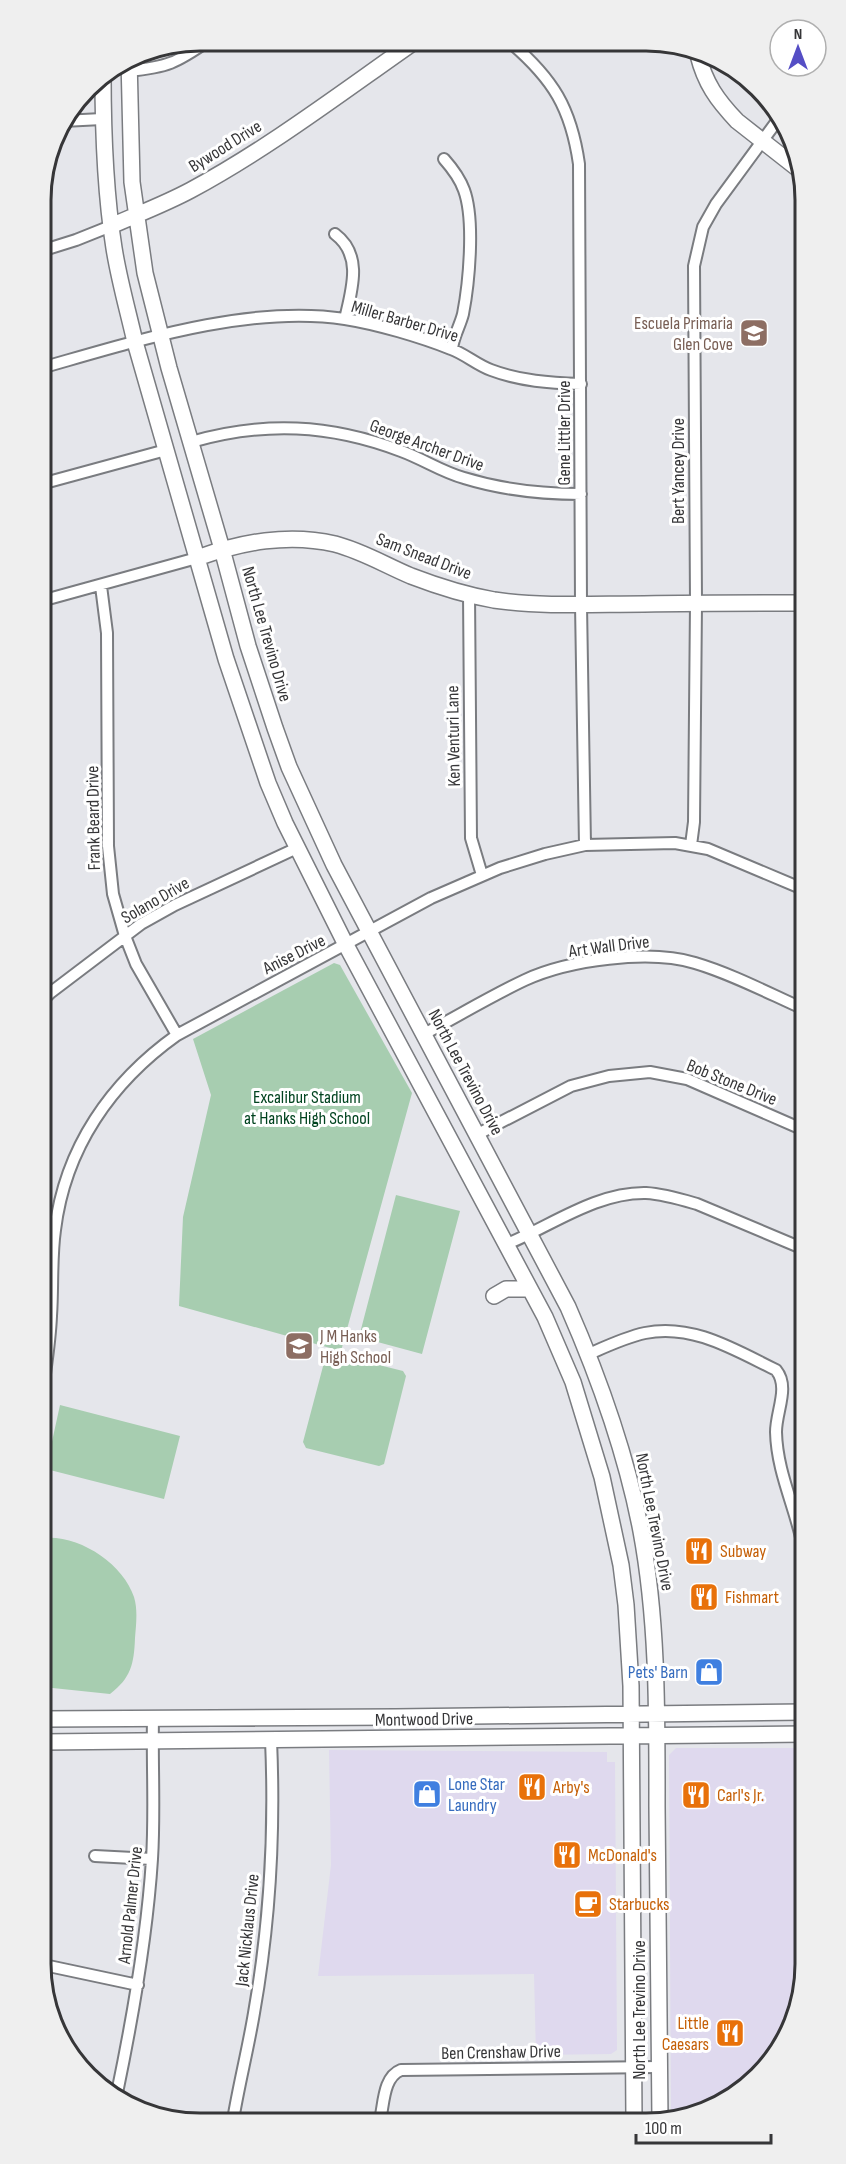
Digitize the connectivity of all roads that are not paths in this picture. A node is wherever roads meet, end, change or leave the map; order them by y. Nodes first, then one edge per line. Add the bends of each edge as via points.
1 (193, 51) edge
2 (401, 51) edge
3 (521, 51) edge
4 (700, 61) edge
5 (136, 66) edge
6 (129, 69) edge
7 (103, 87) edge
8 (102, 119) junction
9 (74, 120) edge
10 (775, 124) edge
11 (763, 141) junction
12 (444, 159) dead end
13 (790, 163) edge
14 (136, 215) junction
15 (111, 226) junction
16 (335, 234) dead end
17 (51, 247) edge
18 (345, 319) junction
19 (160, 334) junction
20 (135, 342) junction
21 (452, 349) junction
22 (51, 365) edge
23 (580, 384) junction
24 (191, 442) junction
25 (166, 450) junction
26 (51, 481) edge
27 (581, 494) junction
28 (222, 549) junction
29 (197, 558) junction
30 (101, 586) junction
31 (469, 594) junction
32 (51, 599) edge
33 (696, 603) junction
34 (795, 603) edge
35 (581, 604) junction
36 (285, 754) junction
37 (261, 765) junction
38 (691, 845) junction
39 (585, 846) junction
40 (297, 848) junction
41 (482, 875) junction
42 (795, 885) edge
43 (370, 933) junction
44 (125, 936) junction
45 (346, 945) junction
46 (51, 992) edge
47 (795, 1005) edge
48 (424, 1034) junction
49 (177, 1035) junction
50 (795, 1126) edge
51 (478, 1134) junction
52 (530, 1235) junction
53 (507, 1244) junction
54 (795, 1245) edge
55 (530, 1289) junction
56 (494, 1296) dead end
57 (51, 1317) edge
58 (589, 1354) junction
59 (615, 1427) junction
60 (591, 1437) junction
61 (795, 1517) edge
62 (795, 1712) edge
63 (632, 1713) junction
64 (656, 1713) junction
65 (396, 1717) junction
66 (153, 1718) junction
67 (51, 1719) edge
68 (795, 1734) edge
69 (631, 1736) junction
70 (656, 1736) junction
71 (396, 1739) junction
72 (152, 1740) junction
73 (271, 1740) junction
74 (51, 1742) edge
75 (95, 1856) dead end
76 (152, 1859) junction
77 (632, 1917) junction
78 (658, 1917) junction
79 (51, 1967) edge
80 (138, 1985) junction
81 (633, 2067) junction
82 (659, 2067) junction
83 (118, 2088) edge
84 (660, 2112) edge
85 (235, 2113) edge
86 (382, 2113) edge
87 (634, 2113) edge

1 - 5 street via 159,68
2 - 14 main road, Bywood Drive via 221,172
3 - 23 street, Gene Littler Drive via 557,92 577,147
4 - 11 main road via 712,91 737,121
6 - 14 main road, North Lee Trevino Drive via 130,153
7 - 8 main road, North Lee Trevino Drive
8 - 9 street
8 - 15 main road, North Lee Trevino Drive
10 - 11 street, Bert Yancey Drive
11 - 13 main road
11 - 33 street, Bert Yancey Drive via 703,227 694,266
12 - 21 street via 463,187 470,251 466,297
14 - 15 main road, Bywood Drive
14 - 19 main road, North Lee Trevino Drive
15 - 17 street, Bywood Drive
15 - 20 main road, North Lee Trevino Drive
16 - 18 street via 347,244 352,255
18 - 19 street, Miller Barber Drive via 247,319
18 - 21 street, Miller Barber Drive
19 - 20 street, Miller Barber Drive
19 - 24 main road, North Lee Trevino Drive
20 - 22 street, Miller Barber Drive
20 - 25 main road, North Lee Trevino Drive
21 - 23 street, Miller Barber Drive via 485,367 520,378
23 - 27 street, Gene Littler Drive
24 - 27 street, George Archer Drive via 258,429 315,429 385,444 461,478 528,492
24 - 28 main road, North Lee Trevino Drive
25 - 26 street
25 - 29 main road, North Lee Trevino Drive
27 - 35 street, Gene Littler Drive
28 - 29 main road, Sam Snead Drive
28 - 31 main road, Sam Snead Drive via 270,539 312,540 337,545
28 - 36 main road, North Lee Trevino Drive via 248,646
29 - 30 street, Sam Snead Drive
29 - 37 main road, North Lee Trevino Drive
30 - 32 street, Sam Snead Drive
30 - 44 street, Frank Beard Drive via 107,633 110,873
31 - 35 main road, Sam Snead Drive via 534,604
31 - 41 street, Ken Venturi Lane via 471,838
33 - 34 main road, Sam Snead Drive
33 - 35 main road, Sam Snead Drive
33 - 38 street, Bert Yancey Drive via 695,804
35 - 39 street, Gene Littler Drive
36 - 37 main road
36 - 43 main road, North Lee Trevino Drive via 318,834
37 - 40 main road, North Lee Trevino Drive
38 - 39 street, Anise Drive
38 - 42 street, Anise Drive
39 - 41 street, Anise Drive via 545,854
40 - 44 street, Solano Drive via 175,905
40 - 45 main road, North Lee Trevino Drive
41 - 43 street, Anise Drive via 431,898
43 - 45 street, Anise Drive
43 - 48 main road, North Lee Trevino Drive
44 - 46 street, Solano Drive
44 - 49 street, Frank Beard Drive via 136,964
45 - 49 street, Anise Drive
45 - 53 main road, North Lee Trevino Drive
47 - 48 street, Art Wall Drive via 694,963 655,956 628,957 586,962 527,979
48 - 51 main road, North Lee Trevino Drive
49 - 57 street, Anise Drive via 137,1068 106,1102 71,1164 55,1231
50 - 51 street, Bob Stone Drive via 687,1079 650,1072 609,1076 571,1086
51 - 52 main road, North Lee Trevino Drive
52 - 53 street
52 - 54 street via 591,1204 646,1193 697,1204
52 - 58 main road, North Lee Trevino Drive
53 - 55 main road, North Lee Trevino Drive
55 - 56 main road via 506,1289
55 - 60 main road, North Lee Trevino Drive via 559,1348
58 - 59 main road, North Lee Trevino Drive
58 - 61 street via 645,1333 671,1331 712,1339 776,1370 783,1387 777,1445
59 - 60 main road
59 - 64 main road, North Lee Trevino Drive via 632,1487 647,1572 654,1630
60 - 63 main road, North Lee Trevino Drive via 621,1565
62 - 64 main road, Montwood Drive
63 - 64 main road, Montwood Drive
63 - 65 main road, Montwood Drive
63 - 69 main road, North Lee Trevino Drive
64 - 70 main road, North Lee Trevino Drive
65 - 66 main road, Montwood Drive
65 - 71 main road
66 - 67 main road, Montwood Drive
66 - 72 street, Arnold Palmer Drive
68 - 70 main road, Montwood Drive
69 - 70 main road, Montwood Drive
69 - 71 main road, Montwood Drive
69 - 77 main road, North Lee Trevino Drive
70 - 78 main road, North Lee Trevino Drive
71 - 73 main road, Montwood Drive
72 - 73 main road, Montwood Drive
72 - 74 main road, Montwood Drive
72 - 76 street, Arnold Palmer Drive
73 - 85 street, Jack Nicklaus Drive via 273,1817 264,1942
75 - 76 street
76 - 80 street, Arnold Palmer Drive
77 - 78 main road
77 - 81 main road, North Lee Trevino Drive
78 - 82 main road, North Lee Trevino Drive
79 - 80 street
80 - 83 street, Arnold Palmer Drive
81 - 82 street, Ben Crenshaw Drive
81 - 86 street, Ben Crenshaw Drive via 401,2070 389,2080
81 - 87 main road, North Lee Trevino Drive
82 - 84 main road, North Lee Trevino Drive

